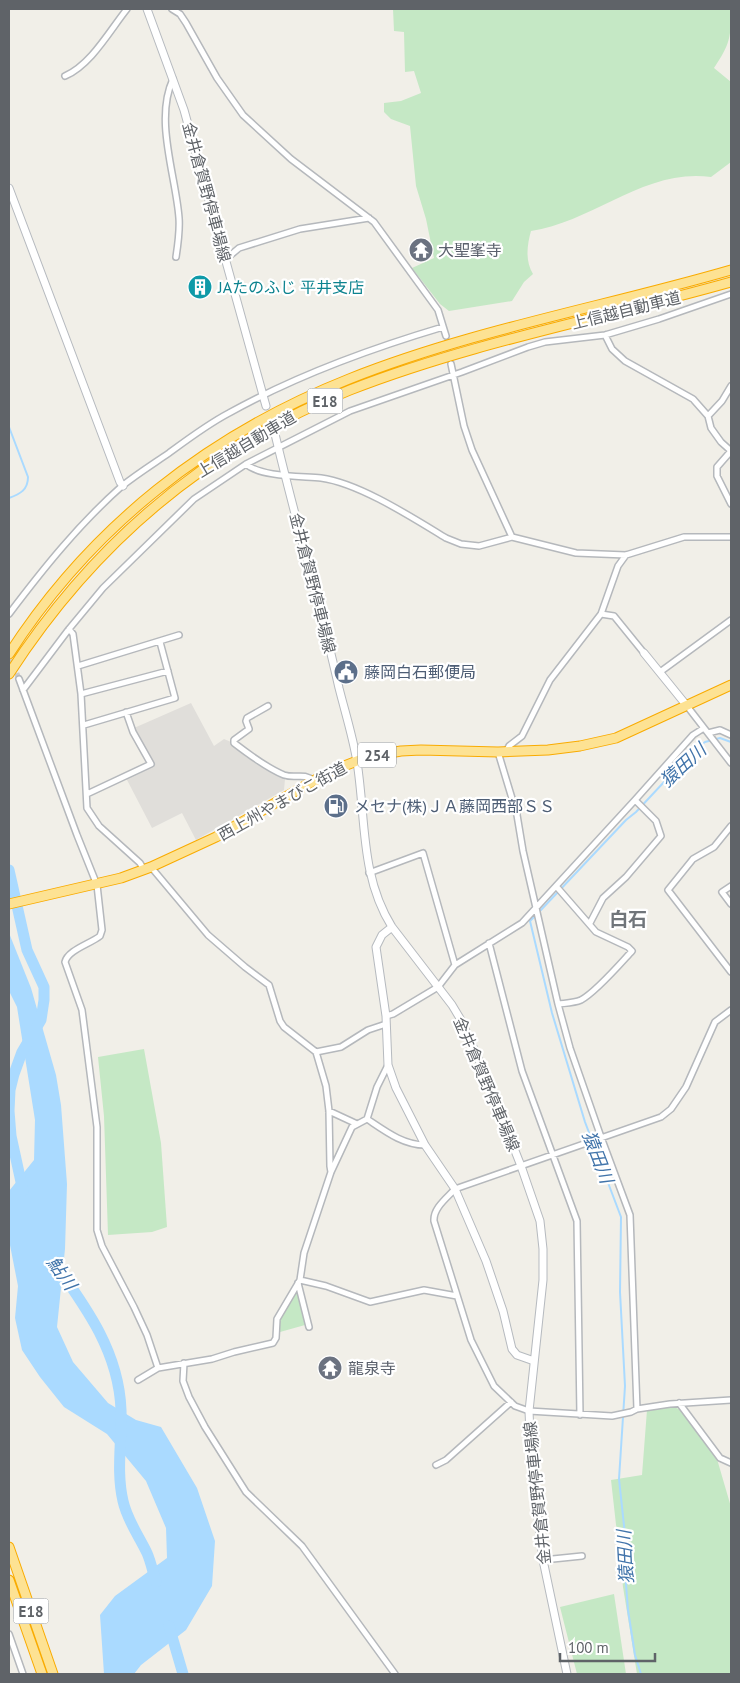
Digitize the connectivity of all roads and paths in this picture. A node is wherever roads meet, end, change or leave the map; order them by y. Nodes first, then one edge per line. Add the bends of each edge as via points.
1 (127, 9) edge
2 (147, 9) edge
3 (172, 9) edge
4 (179, 11) edge
5 (65, 76) dead end
6 (174, 78) junction
7 (9, 188) edge
8 (369, 218) junction
9 (176, 257) dead end
10 (226, 259) junction
11 (731, 270) edge
12 (731, 282) edge
13 (731, 294) edge
14 (443, 327) junction
15 (605, 335) junction
16 (446, 336) tunnel mouth
17 (451, 364) tunnel mouth
18 (454, 375) junction
19 (731, 386) edge
20 (263, 396) junction
21 (266, 406) dead end
22 (708, 416) junction
23 (275, 434) dead end
24 (278, 447) junction
25 (731, 451) edge
26 (246, 464) junction
27 (285, 474) junction
28 (123, 486) junction
29 (731, 504) edge
30 (731, 537) edge
31 (512, 538) junction
32 (626, 554) junction
33 (9, 614) edge
34 (601, 614) junction
35 (731, 620) edge
36 (69, 629) junction
37 (179, 636) dead end
38 (160, 642) junction
39 (644, 653) joint
40 (9, 654) edge
41 (78, 666) junction
42 (168, 670) junction
43 (660, 672) junction
44 (9, 674) edge
45 (19, 679) tunnel mouth
46 (731, 685) edge
47 (23, 690) junction
48 (81, 694) junction
49 (268, 706) dead end
50 (687, 706) junction
51 (126, 712) junction
52 (84, 725) junction
53 (706, 731) junction
54 (731, 735) edge
55 (502, 752) junction
56 (357, 761) junction
57 (731, 763) edge
58 (314, 781) junction
59 (87, 794) junction
60 (636, 801) junction
61 (731, 826) edge
62 (148, 868) junction
63 (369, 873) junction
64 (97, 885) junction
65 (731, 886) edge
66 (557, 887) junction
67 (9, 904) edge
68 (731, 904) edge
69 (537, 908) junction
70 (590, 924) junction
71 (392, 927) junction
72 (489, 943) junction
73 (456, 965) junction
74 (731, 972) edge
75 (438, 987) junction
76 (558, 1004) junction
77 (731, 1010) edge
78 (386, 1020) junction
79 (316, 1052) junction
80 (388, 1066) junction
81 (329, 1111) junction
82 (367, 1119) junction
83 (357, 1124) junction
84 (600, 1137) junction
85 (426, 1146) junction
86 (552, 1154) junction
87 (521, 1166) junction
88 (331, 1172) junction
89 (455, 1189) junction
90 (299, 1281) junction
91 (457, 1296) junction
92 (309, 1327) dead end
93 (534, 1362) junction
94 (184, 1363) junction
95 (158, 1368) junction
96 (138, 1380) dead end
97 (731, 1400) edge
98 (511, 1402) junction
99 (679, 1403) junction
100 (637, 1409) junction
101 (529, 1411) junction
102 (580, 1415) junction
103 (731, 1463) edge
104 (436, 1465) dead end
105 (9, 1547) edge
106 (582, 1556) dead end
107 (542, 1560) junction
108 (9, 1580) edge
109 (9, 1634) edge
110 (23, 1674) edge
111 (42, 1674) edge
112 (53, 1674) edge
113 (395, 1674) edge
114 (567, 1674) edge

1 - 5 street via 102,44 76,71
2 - 6 main road, 金井倉賀野停車場線
3 - 4 street
4 - 8 street via 217,78 243,115 291,159
6 - 9 street via 166,100 166,134 179,216
6 - 10 main road, 金井倉賀野停車場線
7 - 28 main road via 95,420
8 - 10 street via 300,229 239,248
8 - 14 street via 438,310
10 - 20 main road, 金井倉賀野停車場線
11 - 40 highway, 上信越自動車道 / E18 via 414,356 332,386 258,421 182,469 114,527 53,594
12 - 44 highway, 上信越自動車道 / E18 via 418,366 342,394 263,431 187,480 100,556 42,625
13 - 15 street
14 - 16 street
14 - 20 street via 352,356
15 - 18 street via 538,344
15 - 22 street via 617,356 693,399
17 - 18 street
18 - 24 street via 350,411
18 - 31 street via 472,450
19 - 22 street
20 - 21 main road, 金井倉賀野停車場線
20 - 28 street via 200,431
22 - 25 street via 710,428
23 - 24 main road, 金井倉賀野停車場線
24 - 26 street
24 - 27 main road, 金井倉賀野停車場線
25 - 29 street via 717,468 717,476
26 - 27 street via 258,471
26 - 36 street via 208,488 178,513 103,588
27 - 31 street via 324,479 359,490 461,544 479,546
27 - 56 main road, 金井倉賀野停車場線
28 - 33 street via 68,541
30 - 32 street via 684,537
31 - 32 street via 576,553
32 - 34 street via 618,566
34 - 39 street via 614,616
34 - 55 street via 550,680 522,736
35 - 43 street
36 - 41 street via 73,634
36 - 47 street
37 - 38 street
38 - 41 street
38 - 42 street
39 - 43 main road
41 - 48 street
42 - 48 street
42 - 51 street via 175,698
43 - 50 main road
45 - 47 street
46 - 50 highway, 西上州やまびこ街道 / 254
47 - 64 street
48 - 52 street
49 - 58 street via 247,718 249,729 234,743 284,775 304,775
50 - 53 street
50 - 55 highway, 西上州やまびこ街道 / 254 via 616,738 548,750
51 - 52 street
51 - 59 street via 151,764
52 - 59 street
53 - 54 street via 720,730
53 - 57 street
53 - 60 street via 693,735
55 - 56 highway, 西上州やまびこ街道 / 254 via 401,751
55 - 69 street
56 - 58 highway, 西上州やまびこ街道 / 254
56 - 63 main road, 金井倉賀野停車場線
58 - 62 highway, 西上州やまびこ街道 / 254 via 216,837
59 - 62 street via 87,808 99,826
60 - 66 street
60 - 70 street via 656,821 661,836 603,898
61 - 74 street via 714,848 693,859 668,890
62 - 64 highway, 西上州やまびこ街道 / 254
62 - 79 street via 208,935 269,985 284,1027
63 - 71 main road, 金井倉賀野停車場線
63 - 73 street via 423,853
64 - 67 highway, 西上州やまびこ街道 / 254
64 - 95 street via 100,936 72,953 65,962 82,1010 98,1127 98,1230 102,1246 147,1335
65 - 68 street via 722,892
66 - 69 street
66 - 70 street
69 - 72 street via 522,923
69 - 76 street
70 - 76 street via 596,932 632,950 582,999
71 - 75 main road, 金井倉賀野停車場線
71 - 78 main road via 382,935 376,947
72 - 73 street
72 - 86 street via 522,1071
73 - 75 street
75 - 78 street
75 - 87 main road, 金井倉賀野停車場線 via 462,1020
76 - 84 street
77 - 84 street via 715,1022 686,1087 671,1109 661,1117
78 - 79 street via 341,1047
78 - 80 main road
79 - 81 street
80 - 82 street
80 - 85 main road
81 - 83 street
81 - 88 street
82 - 83 street
82 - 85 street via 402,1141
83 - 88 street via 352,1127
84 - 86 street
84 - 100 street via 630,1215
85 - 89 main road
86 - 87 street
86 - 102 street via 577,1221
87 - 89 street
87 - 93 main road, 金井倉賀野停車場線 via 540,1221 543,1249
88 - 90 street via 304,1253
89 - 91 street via 434,1215
89 - 93 main road via 486,1261 512,1349 516,1355
90 - 91 street via 326,1286 370,1302 424,1290
90 - 92 street
90 - 94 street via 277,1319 273,1343 212,1360
91 - 98 street via 471,1340 488,1375 494,1386
93 - 101 main road, 金井倉賀野停車場線
94 - 95 street
94 - 113 street via 188,1397 246,1492 302,1546
95 - 96 street
97 - 99 street
98 - 101 street
98 - 104 street via 446,1460
99 - 100 street
99 - 103 street via 720,1458
100 - 102 street via 612,1416
101 - 102 street
101 - 107 main road, 金井倉賀野停車場線
105 - 112 highway, E18
106 - 107 street
107 - 114 main road, 金井倉賀野停車場線
108 - 111 highway, E18
109 - 110 street

